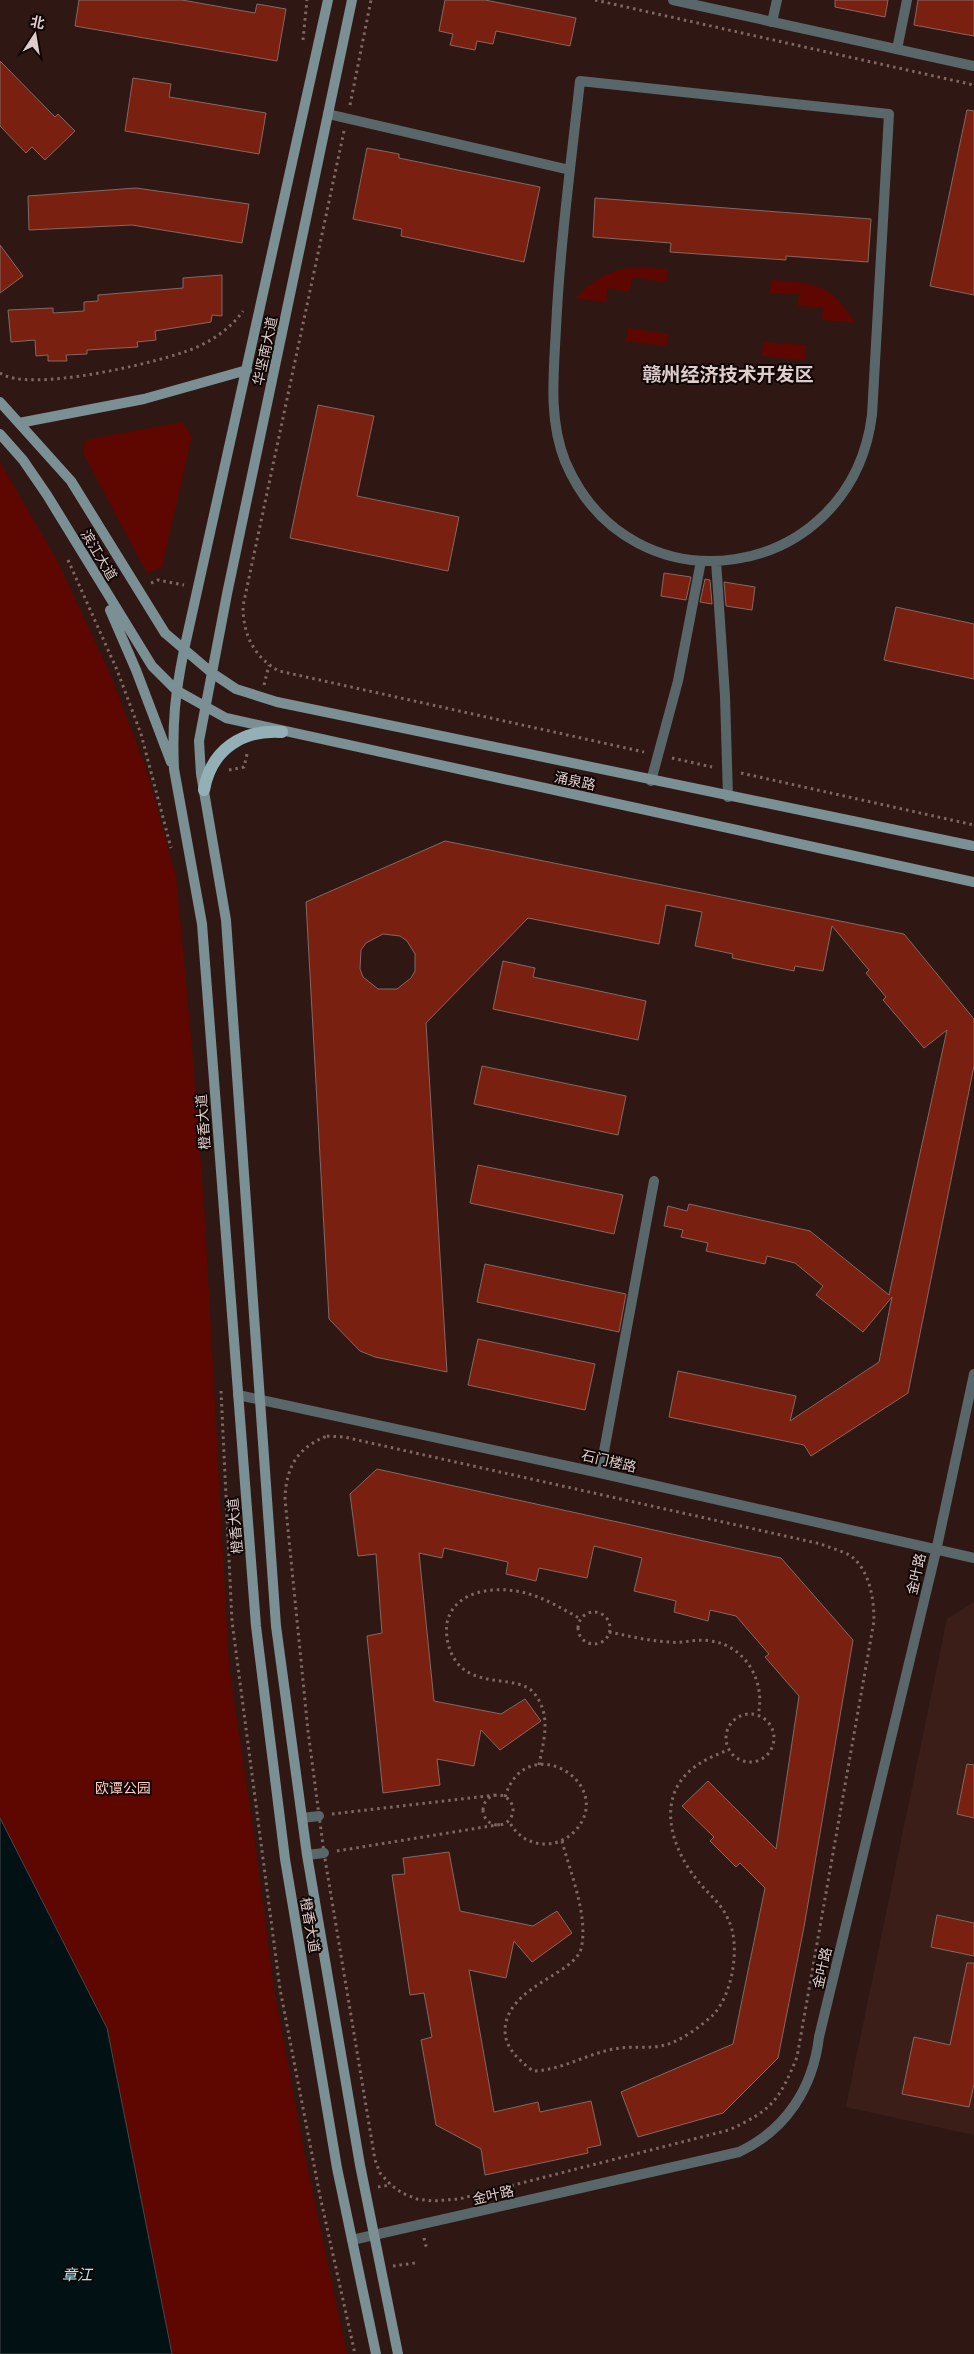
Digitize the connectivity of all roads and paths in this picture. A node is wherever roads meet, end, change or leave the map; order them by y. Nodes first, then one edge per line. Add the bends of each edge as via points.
1 (307, 0) edge
2 (328, 0) edge
3 (352, 0) edge
4 (371, 0) edge
5 (595, 0) edge
6 (673, 0) edge
7 (778, 0) edge
8 (907, 0) edge
9 (772, 22) junction
10 (303, 41) dead end
11 (896, 49) junction
12 (974, 66) edge
13 (974, 85) edge
14 (328, 114) junction
15 (347, 118) junction
16 (570, 170) junction
17 (244, 310) dead end
18 (247, 370) junction
19 (0, 373) edge
20 (0, 402) edge
21 (20, 423) junction
22 (0, 434) edge
23 (67, 559) dead end
24 (701, 561) junction
25 (716, 561) junction
26 (87, 562) junction
27 (184, 650) junction
28 (212, 673) junction
29 (176, 690) junction
30 (204, 706) junction
31 (282, 732) junction
32 (658, 755) junction
33 (174, 769) junction
34 (727, 770) junction
35 (651, 781) junction
36 (204, 790) junction
37 (728, 796) junction
38 (974, 826) edge
39 (974, 846) edge
40 (174, 857) dead end
41 (974, 882) edge
42 (654, 1181) dead end
43 (974, 1374) edge
44 (221, 1383) dead end
45 (238, 1395) junction
46 (260, 1399) junction
47 (600, 1473) junction
48 (936, 1551) junction
49 (974, 1558) edge
50 (581, 1619) junction
51 (609, 1632) junction
52 (758, 1715) junction
53 (728, 1750) junction
54 (539, 1764) junction
55 (496, 1795) junction
56 (505, 1797) junction
57 (319, 1816) junction
58 (302, 1818) junction
59 (508, 1821) junction
60 (503, 1824) junction
61 (562, 1841) junction
62 (324, 1853) junction
63 (306, 1855) junction
64 (374, 2236) junction
65 (352, 2240) junction
66 (355, 2354) edge
67 (376, 2354) edge
68 (398, 2354) edge

1 - 10 path
2 - 18 main road, 华坚南大道
3 - 14 main road, 华坚南大道
4 - 15 path
5 - 13 path
6 - 9 street
7 - 9 street
8 - 11 street
9 - 11 street
11 - 12 street
14 - 15 street
14 - 28 main road, 华坚南大道
15 - 16 street
15 - 32 path via 243,606 244,627 250,643 262,661 279,671
16 - 24 street via 559,273 552,392 557,431 565,459 595,508 624,534 661,552
16 - 25 street via 580,81 889,114 872,415 865,450 840,498 808,530 767,552
17 - 19 path via 208,340 185,352 138,365 32,381 15,380
18 - 21 main road via 144,399
18 - 27 main road, 华坚南大道
20 - 21 main road, 滨江大道
21 - 27 main road, 滨江大道 via 71,481 148,609 165,633
22 - 26 main road, 滨江大道 via 47,495
23 - 40 path via 117,670 141,734
24 - 25 street
24 - 32 street via 678,681
25 - 34 street
26 - 29 main road, 滨江大道 via 152,666
26 - 33 main road via 113,615
27 - 28 main road, 涌泉路
27 - 29 main road, 华坚南大道
28 - 30 main road, 华坚南大道
28 - 35 main road, 涌泉路 via 236,689 261,698
29 - 30 main road, 涌泉路
29 - 33 main road, 橙香大道
30 - 31 main road, 涌泉路 via 226,718
30 - 36 main road, 橙香大道 via 198,741
31 - 36 main road via 257,732 224,748 206,778
31 - 41 main road, 涌泉路
32 - 34 path
32 - 35 street
33 - 45 main road, 橙香大道 via 202,924
34 - 37 street
34 - 38 path
35 - 37 main road, 涌泉路
36 - 46 main road, 橙香大道 via 226,920
37 - 39 main road, 涌泉路
42 - 47 street
43 - 48 street, 金叶路
44 - 66 path via 232,1621 280,1989
45 - 46 street, 石门楼路
45 - 65 main road, 橙香大道 via 256,1626 285,1859
46 - 47 street, 石门楼路
46 - 58 main road, 橙香大道 via 276,1626
47 - 48 street, 石门楼路
48 - 49 street, 石门楼路
48 - 64 street, 金叶路 via 814,2068 792,2111 768,2135 739,2152
50 - 51 path via 592,1612 598,1613 608,1621
50 - 51 path via 578,1631 586,1642 599,1643
50 - 54 path via 529,1594 506,1590 477,1592 459,1601 449,1616 446,1633 451,1653 459,1666 474,1676 494,1682 522,1684 533,1692 546,1718
51 - 52 path via 672,1643 712,1641 727,1646 756,1673 761,1691
52 - 53 path via 742,1714 729,1724 726,1731
52 - 53 path via 773,1731 769,1753 752,1762 743,1761
53 - 61 path via 691,1770 678,1787 670,1814 671,1831 680,1852 697,1880 719,1903 729,1920 735,1941 728,1988 713,2014 692,2031 666,2045 619,2048 547,2071 533,2071 518,2060 507,2045 504,2030 508,2014 519,1999 568,1964 580,1950 582,1913
54 - 56 path via 514,1778
54 - 61 path via 552,1764 571,1773 583,1789 585,1810 582,1819 570,1836
55 - 56 path
55 - 57 path
55 - 60 path via 482,1808 488,1822
56 - 59 path via 513,1809
57 - 58 street
57 - 62 path
57 - 62 path via 285,1499 286,1480 297,1456 311,1442 327,1436 344,1437 821,1544 851,1556 869,1583 874,1621 797,2057 776,2100 758,2117 729,2130 459,2199 433,2201 402,2193 380,2173 375,2160
58 - 63 main road, 橙香大道
59 - 60 path
59 - 61 path via 529,1841 540,1844
60 - 62 path
62 - 63 street
63 - 64 main road, 橙香大道
64 - 65 street, 金叶路
64 - 68 main road, 橙香大道
65 - 67 main road, 橙香大道

